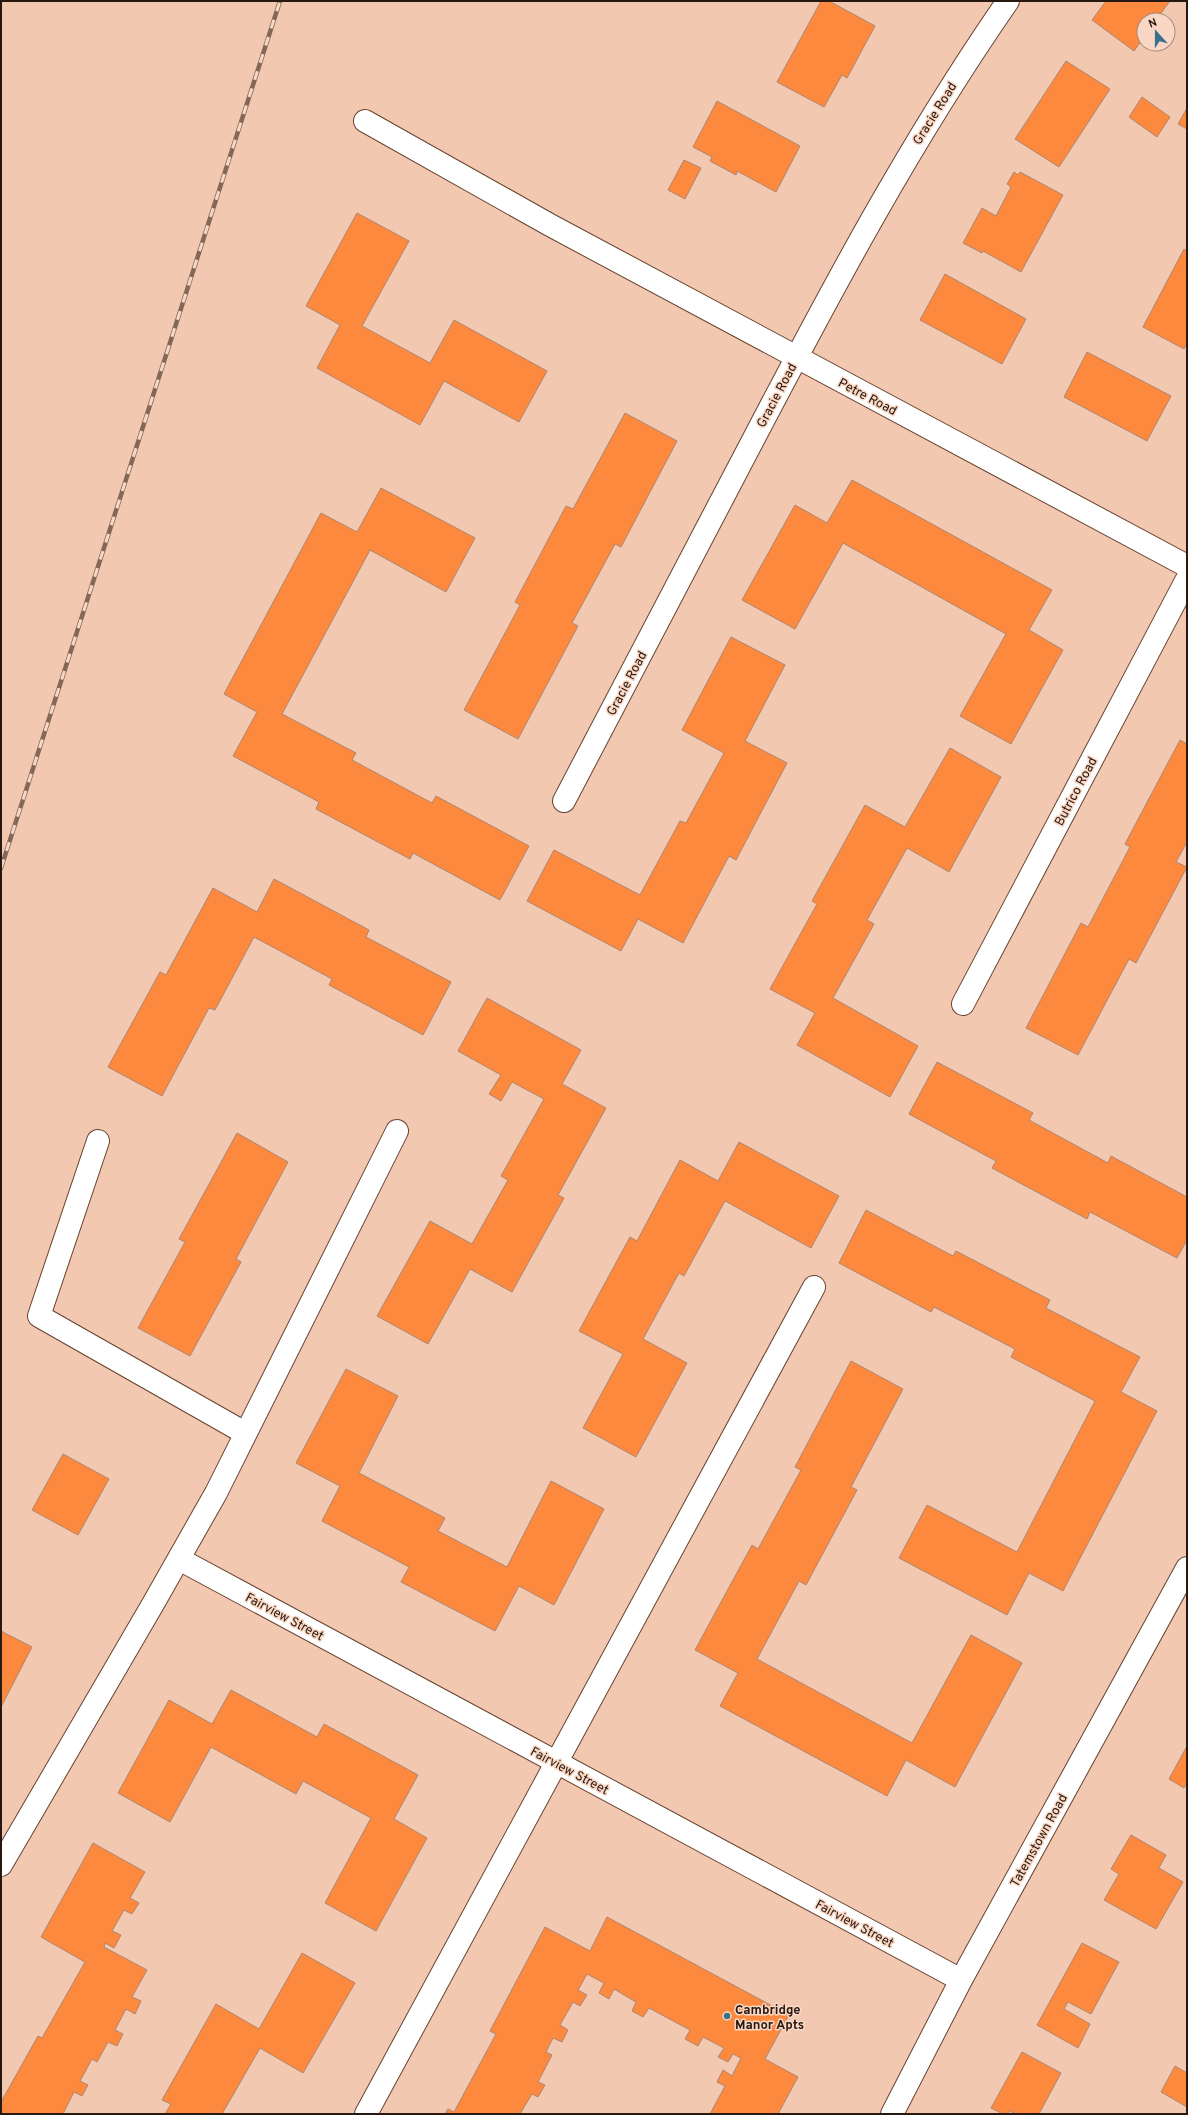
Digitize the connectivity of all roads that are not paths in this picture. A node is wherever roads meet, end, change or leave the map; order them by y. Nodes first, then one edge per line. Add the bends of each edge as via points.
1 (1008, 1) edge
2 (365, 121) dead end
3 (796, 358) junction
4 (1187, 566) edge
5 (1187, 578) edge
6 (564, 801) dead end
7 (963, 1004) dead end
8 (397, 1130) dead end
9 (98, 1141) dead end
10 (814, 1287) dead end
11 (245, 1433) junction
12 (179, 1559) junction
13 (1187, 1568) edge
14 (558, 1763) junction
15 (1, 1865) edge
16 (961, 1980) junction
17 (366, 2114) edge
18 (892, 2114) edge

1 - 3 street, Gracie Road via 918,138
2 - 3 street, Petre Road
3 - 4 street, Petre Road
3 - 6 street, Gracie Road
5 - 7 street, Butrico Road
8 - 11 street
9 - 11 street via 39,1316
10 - 14 street
11 - 12 street via 216,1493
12 - 14 street, Fairview Street
12 - 15 street
13 - 16 street, Tatemstown Road
14 - 16 street, Fairview Street
14 - 17 street
16 - 18 street, Tatemstown Road

